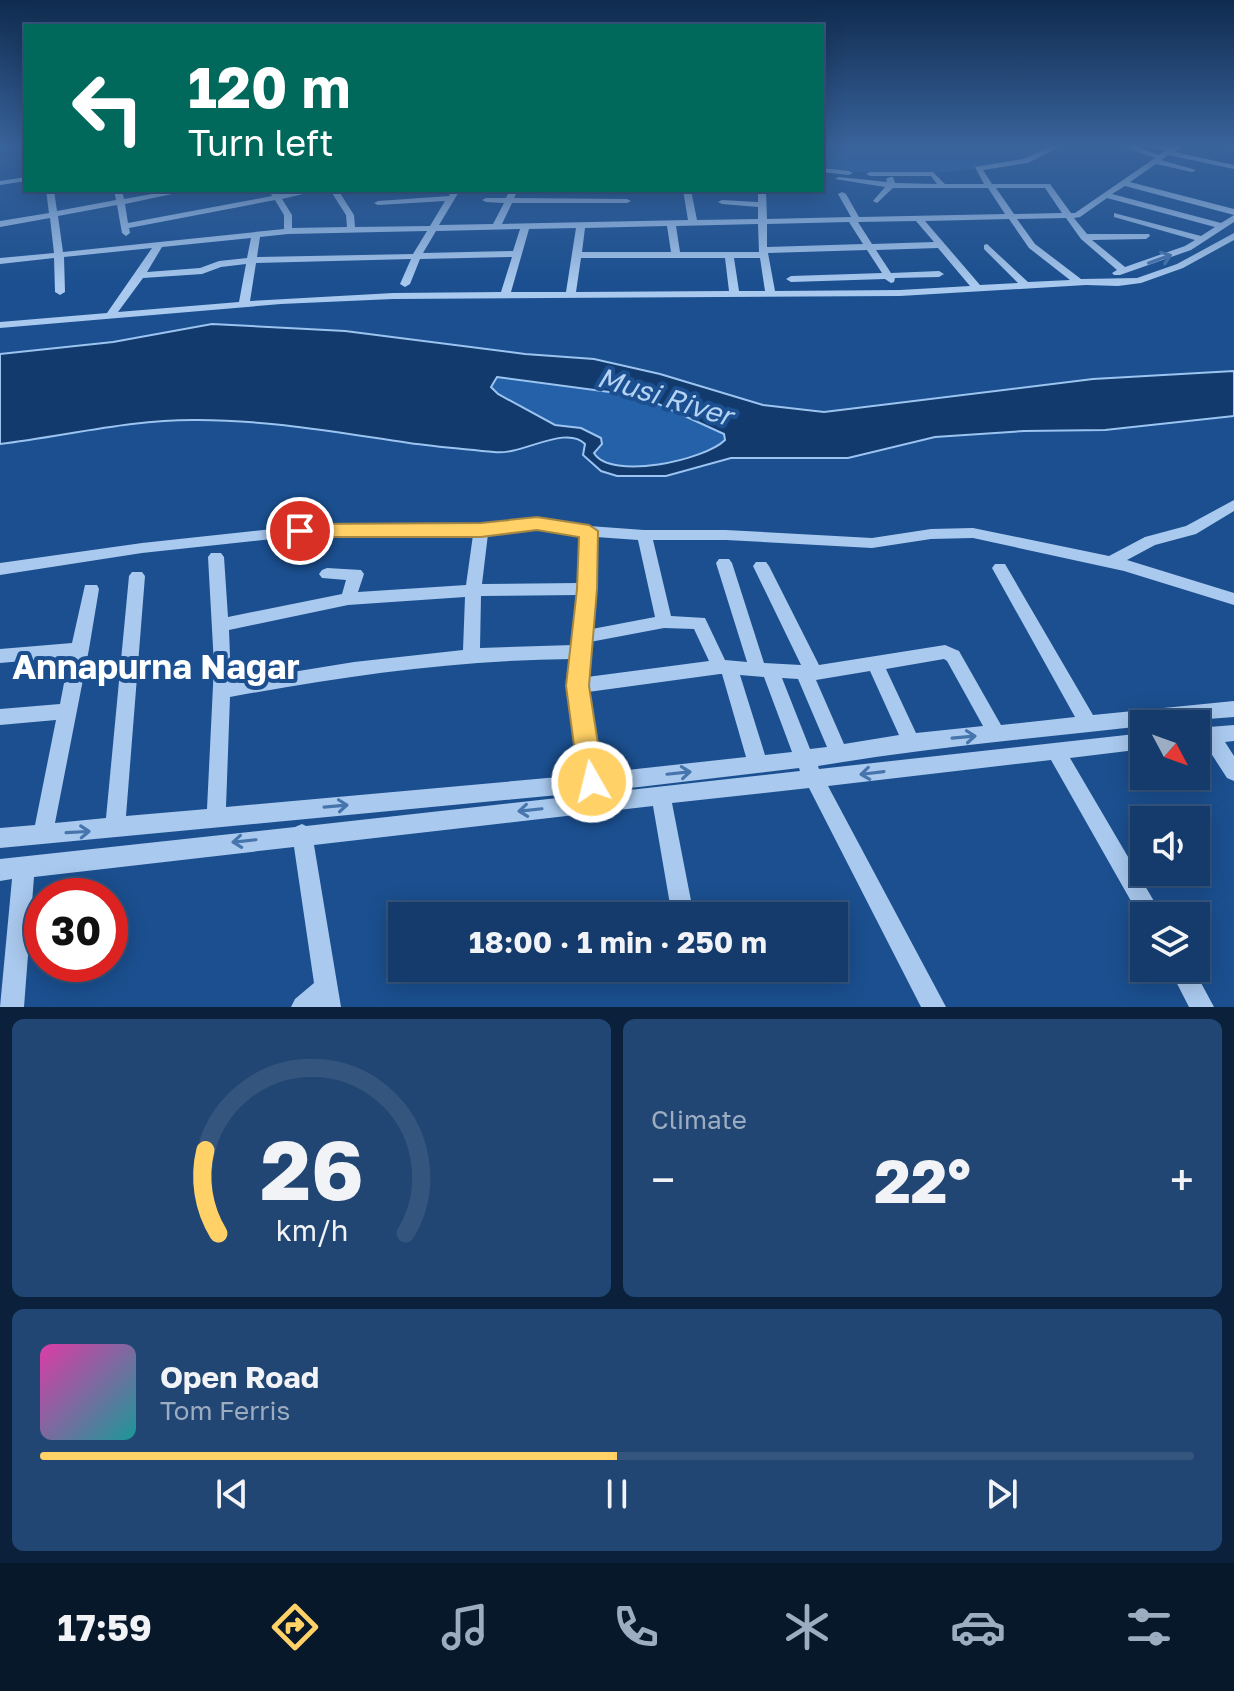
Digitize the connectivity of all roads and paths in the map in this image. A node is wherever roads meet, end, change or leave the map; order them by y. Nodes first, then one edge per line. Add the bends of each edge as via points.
1 (883, 191) edge
2 (996, 191) edge
3 (1051, 191) edge
4 (1112, 191) edge
5 (1154, 191) edge
6 (50, 192) edge
7 (119, 192) edge
8 (176, 192) edge
9 (335, 192) edge
10 (513, 192) edge
11 (626, 192) edge
12 (687, 192) edge
13 (762, 192) edge
14 (275, 193) edge
15 (454, 194) edge
16 (842, 194) dead end
17 (1106, 195) junction
18 (486, 200) dead end
19 (508, 201) junction
20 (565, 201) junction
21 (627, 201) junction
22 (877, 201) dead end
23 (122, 202) junction
24 (722, 202) dead end
25 (378, 203) dead end
26 (761, 205) junction
27 (200, 212) junction
28 (1234, 212) edge
29 (53, 215) junction
30 (1068, 215) junction
31 (1117, 215) dead end
32 (1013, 216) junction
33 (1234, 218) edge
34 (919, 219) junction
35 (854, 220) junction
36 (761, 222) junction
37 (693, 223) junction
38 (0, 224) edge
39 (671, 224) junction
40 (630, 225) junction
41 (125, 226) junction
42 (525, 226) junction
43 (561, 226) junction
44 (581, 226) junction
45 (1222, 226) junction
46 (496, 227) junction
47 (382, 228) junction
48 (434, 228) junction
49 (351, 229) junction
50 (288, 231) junction
51 (256, 233) junction
52 (1146, 236) dead end
53 (1234, 236) edge
54 (1084, 237) junction
55 (195, 239) junction
56 (1203, 239) junction
57 (160, 243) junction
58 (940, 245) junction
59 (126, 246) junction
60 (987, 247) dead end
61 (869, 248) junction
62 (763, 253) junction
63 (59, 254) junction
64 (516, 254) junction
65 (417, 255) junction
66 (576, 255) junction
67 (676, 255) junction
68 (729, 255) junction
69 (367, 256) junction
70 (253, 260) junction
71 (0, 261) edge
72 (1124, 271) junction
73 (939, 274) dead end
74 (140, 275) junction
75 (889, 277) junction
76 (791, 279) dead end
77 (1083, 283) junction
78 (405, 284) dead end
79 (1027, 287) junction
80 (979, 290) junction
81 (60, 292) dead end
82 (900, 293) junction
83 (506, 294) junction
84 (571, 294) junction
85 (734, 294) junction
86 (771, 294) junction
87 (244, 304) junction
88 (109, 317) junction
89 (0, 325) edge
90 (1234, 505) edge
91 (481, 530) junction
92 (589, 531) junction
93 (644, 535) junction
94 (216, 557) dead end
95 (1111, 562) junction
96 (724, 563) dead end
97 (761, 566) dead end
98 (1000, 568) dead end
99 (0, 569) edge
100 (327, 574) dead end
101 (137, 576) dead end
102 (91, 589) dead end
103 (587, 589) junction
104 (473, 590) junction
105 (348, 599) junction
106 (1234, 599) edge
107 (664, 622) junction
108 (221, 625) junction
109 (580, 644) junction
110 (81, 649) junction
111 (0, 656) edge
112 (471, 656) junction
113 (875, 664) junction
114 (724, 666) junction
115 (764, 670) junction
116 (809, 673) junction
117 (578, 686) junction
118 (221, 691) junction
119 (1234, 709) edge
120 (64, 711) junction
121 (0, 717) edge
122 (1088, 723) junction
123 (1234, 733) edge
124 (997, 735) junction
125 (1210, 735) edge
126 (911, 742) junction
127 (1130, 743) edge
128 (1210, 743) edge
129 (1056, 751) junction
130 (839, 753) junction
131 (804, 759) junction
132 (758, 764) junction
133 (1234, 772) edge
134 (817, 780) junction
135 (592, 782) junction
136 (661, 795) junction
137 (216, 819) junction
138 (115, 829) junction
139 (43, 833) junction
140 (302, 834) junction
141 (0, 838) edge
142 (24, 868) junction
143 (0, 870) edge
144 (680, 902) edge
145 (1142, 902) edge
146 (1188, 982) edge
147 (327, 998) edge
148 (12, 1007) edge
149 (303, 1007) edge
150 (934, 1007) edge
151 (1202, 1007) edge

1 - 22 street
2 - 32 street
3 - 30 street
4 - 17 street
5 - 28 street
6 - 29 street
7 - 23 street
8 - 23 street
9 - 49 street via 350,215
10 - 19 street
11 - 21 street
12 - 37 street
13 - 26 street
14 - 27 street
14 - 50 street via 288,215
15 - 25 street
15 - 48 street
16 - 35 street
17 - 30 street via 1077,215
17 - 45 street
18 - 19 street
19 - 20 street
19 - 46 street
20 - 21 street
20 - 43 street
21 - 40 street
23 - 29 street
23 - 41 street
24 - 26 street
26 - 36 street
27 - 41 street
27 - 55 street
29 - 38 street
29 - 63 street
30 - 32 street
30 - 54 street
31 - 56 street
32 - 34 street
32 - 77 street via 1032,246
33 - 45 street
34 - 35 street
34 - 58 street
35 - 36 street
35 - 61 street
36 - 37 street
36 - 62 street
37 - 39 street
39 - 40 street
39 - 67 street
40 - 44 street
41 - 59 street
42 - 43 street
42 - 46 street
42 - 64 street
43 - 44 street
44 - 66 street
45 - 56 street
46 - 48 street
47 - 48 street
47 - 49 street
47 - 69 street
48 - 65 street
49 - 50 street
50 - 51 street
51 - 55 street
51 - 70 street
52 - 54 street
53 - 77 street via 1180,266 1138,281
54 - 72 street
55 - 57 street
72 -> 56 street
57 - 59 street
57 - 74 street
58 - 61 street
58 - 80 street
59 - 63 street
60 - 79 street
61 - 62 street
61 - 75 street
62 - 68 street
62 - 86 street
63 - 71 street
63 - 81 street
64 - 65 street
64 - 83 street
65 - 69 street
65 - 78 street
66 - 67 street
66 - 84 street
67 - 68 street
68 - 85 street
69 - 70 street
70 - 74 street via 202,271
70 - 87 street
72 - 77 street
73 - 75 street
74 - 88 street
75 - 76 street
75 - 82 street
77 - 79 street
79 - 80 street
80 - 82 street
82 - 86 street
83 - 84 street
83 - 87 street
84 - 85 street
85 - 86 street
87 - 88 street
88 - 89 street
90 - 95 street via 1191,530 1150,541
91 - 92 street via 537,523
91 - 99 street via 300,531
91 - 104 street
92 - 93 street
92 - 103 street
93 - 95 street via 872,543 973,533
93 - 107 street
94 - 108 street
95 - 106 street
96 - 115 street
97 - 116 street
98 - 122 street
100 - 105 street via 356,574
101 - 138 street
102 - 110 street
103 - 104 street
103 - 109 street
104 - 105 street
104 - 112 street
105 - 108 street
107 - 109 street
107 - 114 street via 702,624
108 - 118 street
109 - 112 street
109 - 117 street
110 - 111 street
110 - 120 street
112 - 118 street via 334,670
113 - 116 street
113 - 124 street via 950,653
113 - 126 street
114 - 115 street
114 - 117 street
114 - 132 street
115 - 116 street
115 - 131 street
116 - 130 street
117 - 135 street
118 - 137 street
119 - 122 street
120 - 121 street
120 - 139 street
122 - 124 street
123 - 125 street
126 -> 124 street
126 - 130 street
127 - 129 street
128 - 133 street
129 -> 134 street
129 - 145 street
130 - 131 street
131 - 132 street
131 - 134 street
135 -> 132 street
134 - 136 street
134 - 150 street
137 -> 135 street
136 -> 140 street
136 - 144 street
137 - 138 street
139 -> 138 street
139 - 141 street
140 -> 142 street
140 - 147 street
142 - 143 street
142 - 148 street
146 - 151 street
147 - 149 street

